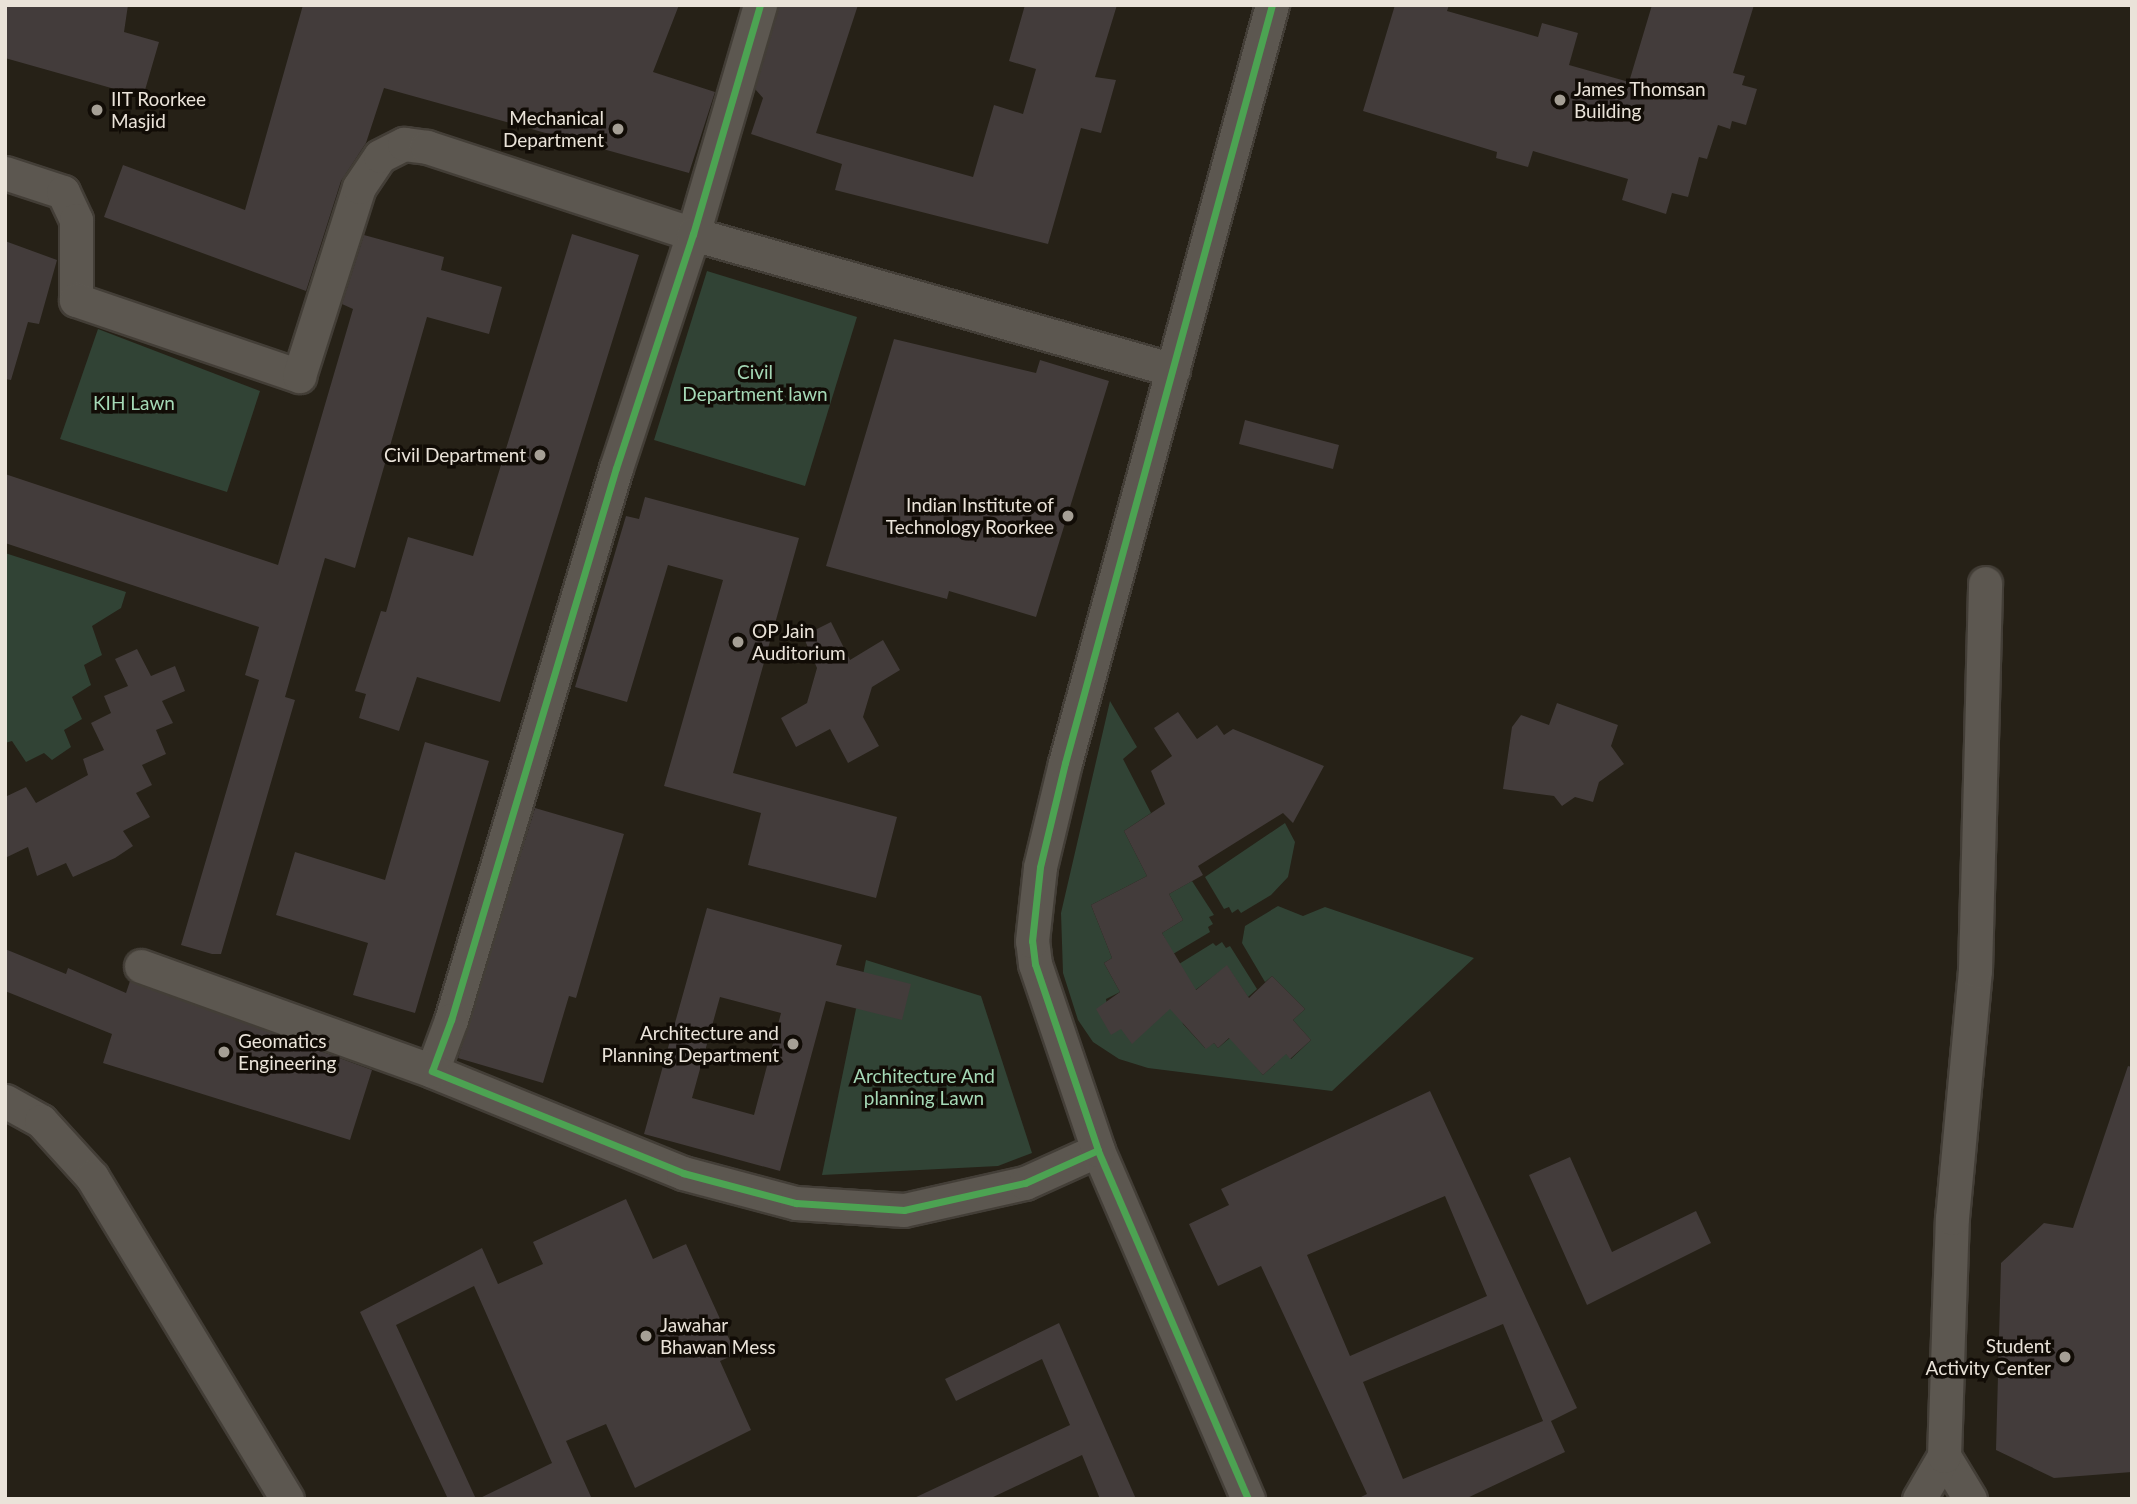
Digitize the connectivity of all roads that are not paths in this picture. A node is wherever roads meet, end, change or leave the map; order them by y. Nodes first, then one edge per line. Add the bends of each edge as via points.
1 (760, 5) edge
2 (1272, 5) edge
3 (5, 173) edge
4 (693, 234) junction
5 (1173, 370) junction
6 (1985, 583) dead end
7 (141, 966) dead end
8 (432, 1071) junction
9 (5, 1101) edge
10 (1098, 1150) junction
11 (1944, 1456) junction
12 (287, 1499) edge
13 (1248, 1499) edge
14 (1919, 1499) edge
15 (1970, 1499) edge

1 - 4 street
2 - 5 street
3 - 4 street via 63,192 76,220 76,300 299,376 359,187 380,156 404,144 427,147
4 - 5 street
4 - 8 street via 616,468 452,1020
5 - 10 street via 1065,763 1034,917 1035,964
6 - 11 street via 1975,971 1952,1218
7 - 8 street
8 - 10 street via 682,1173 796,1203 904,1210 1025,1183
9 - 12 street via 41,1121 92,1177
10 - 13 street
11 - 14 street
11 - 15 street

